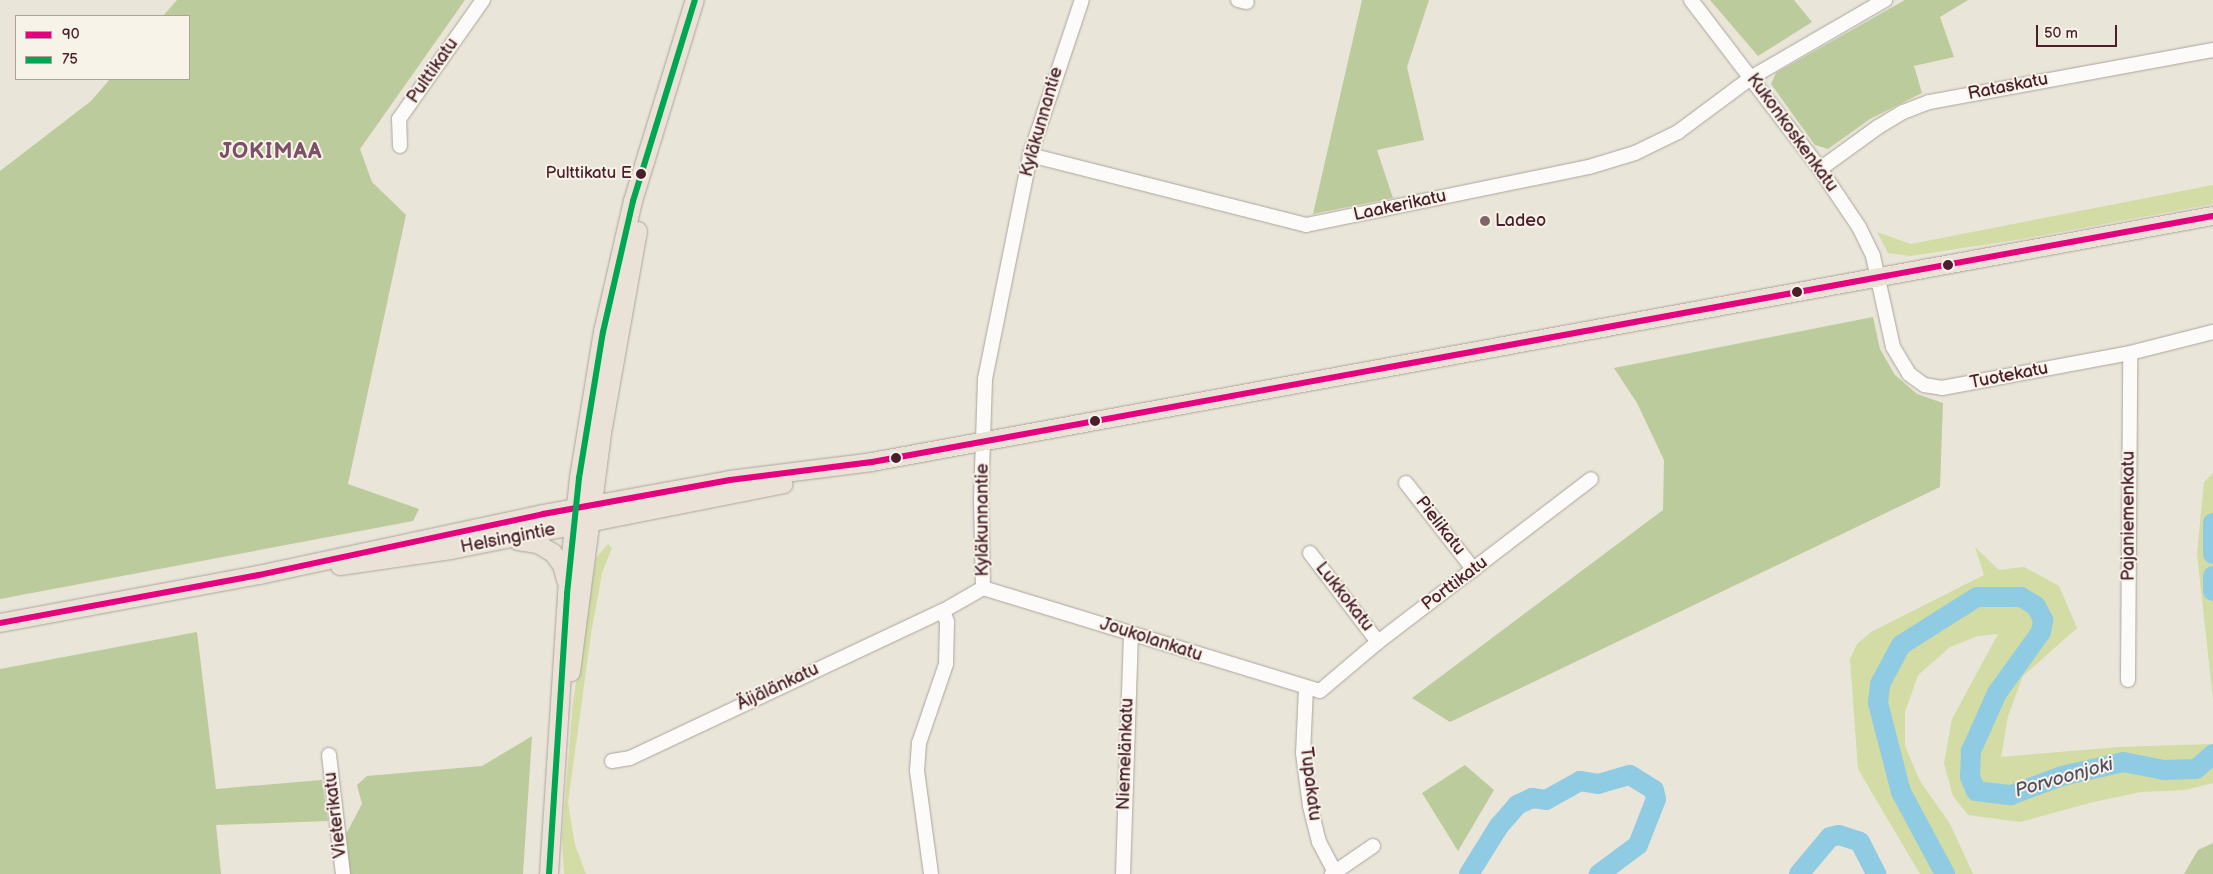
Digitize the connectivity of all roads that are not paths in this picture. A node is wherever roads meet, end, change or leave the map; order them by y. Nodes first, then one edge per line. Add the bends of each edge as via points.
1 (483, 0) edge
2 (695, 0) edge
3 (1082, 0) edge
4 (1691, 0) edge
5 (1885, 0) edge
6 (2213, 50) edge
7 (1752, 77) junction
8 (400, 146) dead end
9 (1030, 155) junction
10 (1820, 169) junction
11 (2213, 216) edge
12 (1878, 276) junction
13 (2213, 332) edge
14 (2130, 353) junction
15 (983, 442) junction
16 (872, 462) junction
17 (1591, 479) dead end
18 (1406, 483) dead end
19 (584, 507) junction
20 (582, 525) junction
21 (495, 542) junction
22 (1310, 553) dead end
23 (1474, 570) junction
24 (259, 575) junction
25 (983, 588) junction
26 (567, 594) junction
27 (943, 611) junction
28 (0, 623) edge
29 (1131, 634) junction
30 (1378, 642) junction
31 (2128, 680) dead end
32 (1306, 688) junction
33 (1320, 691) joint
34 (561, 703) junction
35 (329, 755) dead end
36 (612, 761) dead end
37 (1373, 846) dead end
38 (1334, 873) edge
39 (344, 874) edge
40 (549, 874) edge
41 (931, 874) edge
42 (1123, 874) edge

1 - 8 street, Pulttikatu via 399,119
2 - 19 main road via 666,99
3 - 9 street, Kyläkunnantie
4 - 7 street, Kukonkoskenkatu
5 - 7 street, Laakerikatu
6 - 10 street, Rataskatu via 1929,102 1878,127
7 - 9 street, Laakerikatu via 1678,132 1635,153 1589,167 1306,225
7 - 10 street, Kukonkoskenkatu
9 - 15 street, Kyläkunnantie via 985,379
10 - 12 street, Kukonkoskenkatu via 1859,227 1873,256
11 - 12 main road, Helsingintie
12 - 14 street, Tuotekatu via 1893,347 1909,374 1924,385 1942,388
12 - 15 main road, Helsingintie
13 - 14 street, Tuotekatu
14 - 31 street, Pajaniemenkatu
15 - 16 main road, Helsingintie
15 - 25 street, Kyläkunnantie
16 - 19 main road, Helsingintie via 730,480
16 - 20 main road, Helsingintie via 735,495
17 - 23 street, Porttikatu
18 - 23 street, Pielikatu
19 - 20 main road
19 - 24 main road, Helsingintie
20 - 21 main road, Helsingintie
20 - 26 main road
20 - 34 main road via 570,681
21 - 24 main road, Helsingintie via 382,562
21 - 26 main road via 529,542 546,548 562,565
22 - 30 street, Lukkokatu
23 - 30 street, Porttikatu
24 - 28 main road, Helsingintie
25 - 27 street, Kyläkunnantie
25 - 29 street, Joukolankatu
26 - 34 main road
27 - 36 street, Äijälänkatu via 630,758
27 - 41 street via 947,622 946,664 921,732 917,771
29 - 32 street, Joukolankatu
29 - 42 street, Niemelänkatu
30 - 33 street, Porttikatu
32 - 33 street, Joukolankatu
32 - 38 street, Tupakatu via 1304,753 1310,806 1319,842
34 - 40 main road
35 - 39 street, Vieterikatu
37 - 38 street

